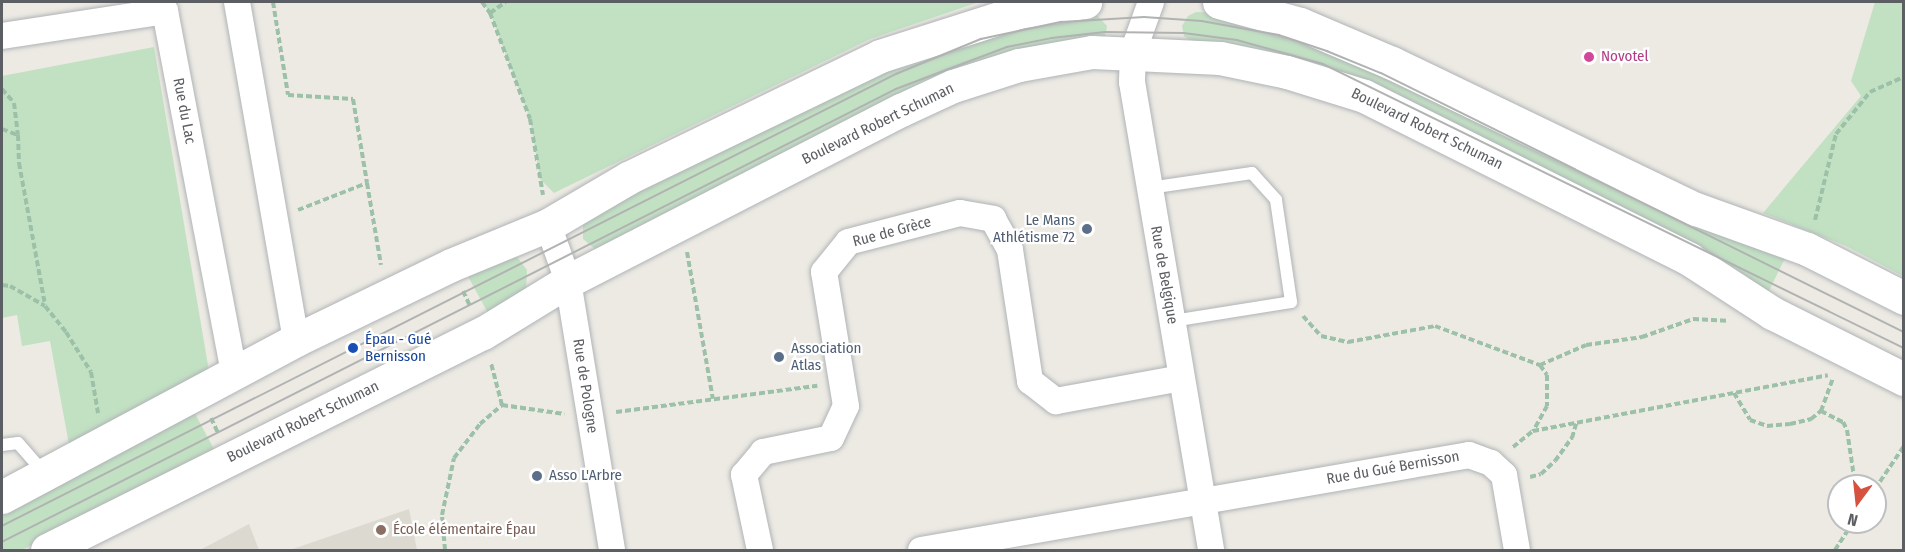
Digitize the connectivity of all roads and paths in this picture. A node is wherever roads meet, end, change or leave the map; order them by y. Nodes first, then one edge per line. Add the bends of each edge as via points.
1 (237, 2) edge
2 (273, 2) edge
3 (482, 2) edge
4 (506, 2) edge
5 (1085, 2) edge
6 (1150, 2) edge
7 (1219, 2) edge
8 (490, 13) junction
9 (2, 36) edge
10 (1133, 52) junction
11 (1904, 77) edge
12 (2, 89) edge
13 (2, 129) edge
14 (18, 135) junction
15 (367, 183) junction
16 (1149, 188) junction
17 (274, 219) junction
18 (682, 222) junction
19 (548, 225) junction
20 (1806, 249) junction
21 (451, 265) junction
22 (568, 280) junction
23 (2, 285) edge
24 (387, 298) junction
25 (1904, 298) edge
26 (1291, 302) junction
27 (45, 306) junction
28 (1172, 321) junction
29 (1728, 321) dead end
30 (483, 333) junction
31 (296, 340) junction
32 (1540, 365) junction
33 (234, 374) junction
34 (1181, 378) junction
35 (1904, 379) edge
36 (842, 383) junction
37 (1734, 393) junction
38 (713, 399) junction
39 (502, 405) junction
40 (1821, 411) junction
41 (590, 415) junction
42 (1576, 423) junction
43 (1533, 431) junction
44 (103, 443) junction
45 (2, 445) edge
46 (1904, 446) edge
47 (1491, 463) junction
48 (1854, 474) edge
49 (1885, 474) edge
50 (45, 475) junction
51 (1506, 484) junction
52 (2, 497) edge
53 (1202, 502) junction
54 (1845, 534) edge
55 (47, 550) edge
56 (445, 550) edge
57 (612, 550) edge
58 (760, 550) edge
59 (921, 550) edge
60 (1211, 550) edge
61 (1517, 550) edge
62 (1835, 550) edge

1 - 17 street
2 - 15 path via 288,95 353,99
3 - 8 path
4 - 8 path
5 - 19 street via 1018,12 880,56 628,178
6 - 10 street, Rue de Belgique
7 - 20 street via 1300,24 1696,209
8 - 19 path via 530,119
9 - 33 street, Rue du Lac via 165,11
10 - 16 street, Rue de Belgique via 1132,82
10 - 18 street, Boulevard Robert Schuman via 1092,52 1019,65 953,86
10 - 35 street, Boulevard Robert Schuman via 1220,58 1287,72 1364,96 1689,259 1772,313
11 - 20 path via 1870,92 1836,134
12 - 14 path via 14,103
13 - 14 path
14 - 27 path via 19,163
15 - 17 path
15 - 24 path
16 - 26 lane via 1252,173 1276,200
16 - 28 street, Rue de Belgique
17 - 31 street
18 - 22 street, Boulevard Robert Schuman
18 - 38 path
19 - 21 street
19 - 22 street, Rue de Pologne
20 - 25 street
21 - 24 street
21 - 30 path
22 - 30 street, Boulevard Robert Schuman
22 - 41 street, Rue de Pologne
23 - 27 path
24 - 31 street
26 - 28 lane
26 - 32 path via 1321,336 1348,342 1435,326
27 - 44 path via 91,372
28 - 34 street, Rue de Belgique
29 - 32 path via 1693,319 1641,337 1586,345
30 - 39 path
30 - 55 street, Boulevard Robert Schuman
31 - 33 street
32 - 43 path via 1548,375 1547,406
33 - 44 street
34 - 36 street, Rue de Grèce via 1056,401 1030,381 1010,250 993,219 960,213 848,242 824,272
34 - 53 street, Rue de Belgique
36 - 38 path
36 - 58 street, Rue de Grèce via 846,406 831,438 763,452 744,475
37 - 40 path via 1750,420 1767,426 1811,419
37 - 40 path via 1834,374
37 - 42 path
38 - 41 path
39 - 41 path
39 - 56 path via 480,424 454,458 442,515
40 - 48 path via 1843,422
41 - 57 street, Rue de Pologne
42 - 43 path
42 - 51 path via 1572,438 1541,474
43 - 47 path
44 - 50 street
45 - 50 lane via 18,442
46 - 49 path
47 - 51 street via 1504,475
47 - 53 street, Rue du Gué Bernisson via 1468,455
50 - 52 street
51 - 61 street
53 - 59 street
53 - 60 street, Rue de Belgique
54 - 62 path

